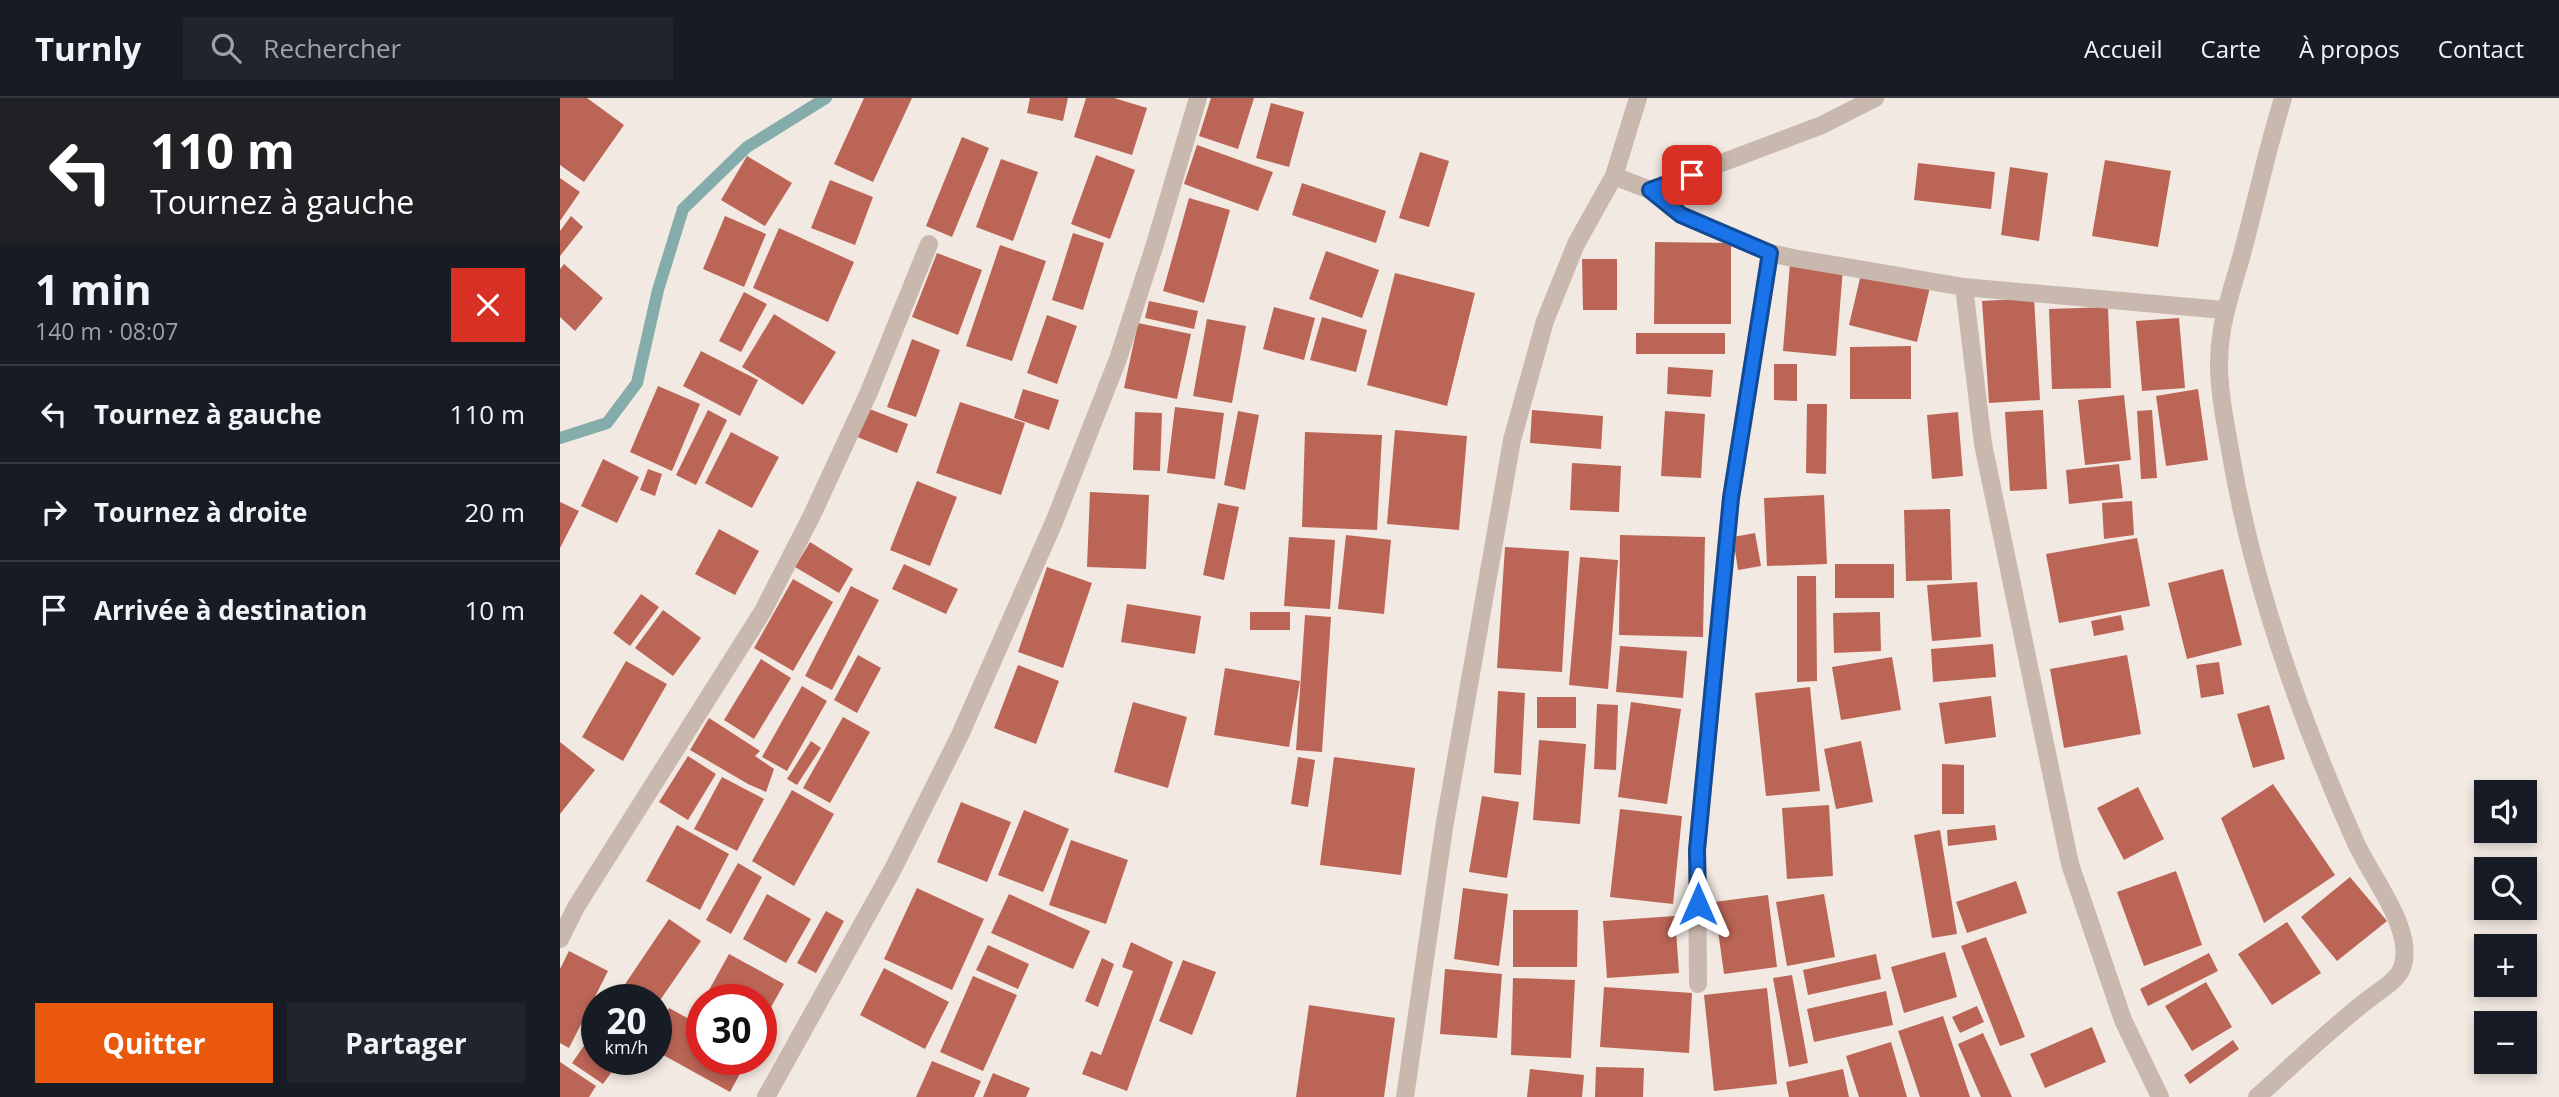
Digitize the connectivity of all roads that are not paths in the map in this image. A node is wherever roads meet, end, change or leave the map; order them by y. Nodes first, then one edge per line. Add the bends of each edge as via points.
1 (1198, 98) edge
2 (1638, 98) edge
3 (1875, 98) edge
4 (2283, 98) edge
5 (1614, 176) junction
6 (1650, 190) junction
7 (929, 244) dead end
8 (1770, 253) junction
9 (1964, 287) junction
10 (2224, 310) junction
11 (560, 939) edge
12 (1698, 984) dead end
13 (766, 1097) edge
14 (1405, 1097) edge
15 (2160, 1097) edge
16 (2257, 1097) edge

1 - 13 street via 1118,359 1054,522 942,772
2 - 5 street
3 - 6 street via 1822,125
4 - 10 street
5 - 6 street
5 - 14 street via 1576,244 1545,321 1512,440 1442,841
6 - 8 street via 1681,215
7 - 11 street via 869,392 763,611
8 - 9 street
8 - 12 street via 1731,498 1697,850
9 - 10 street
9 - 15 street via 1983,444 2070,864 2123,1020
10 - 16 street via 2219,345 2224,417 2242,514 2267,610 2318,755 2356,845 2400,926 2405,952 2402,971

